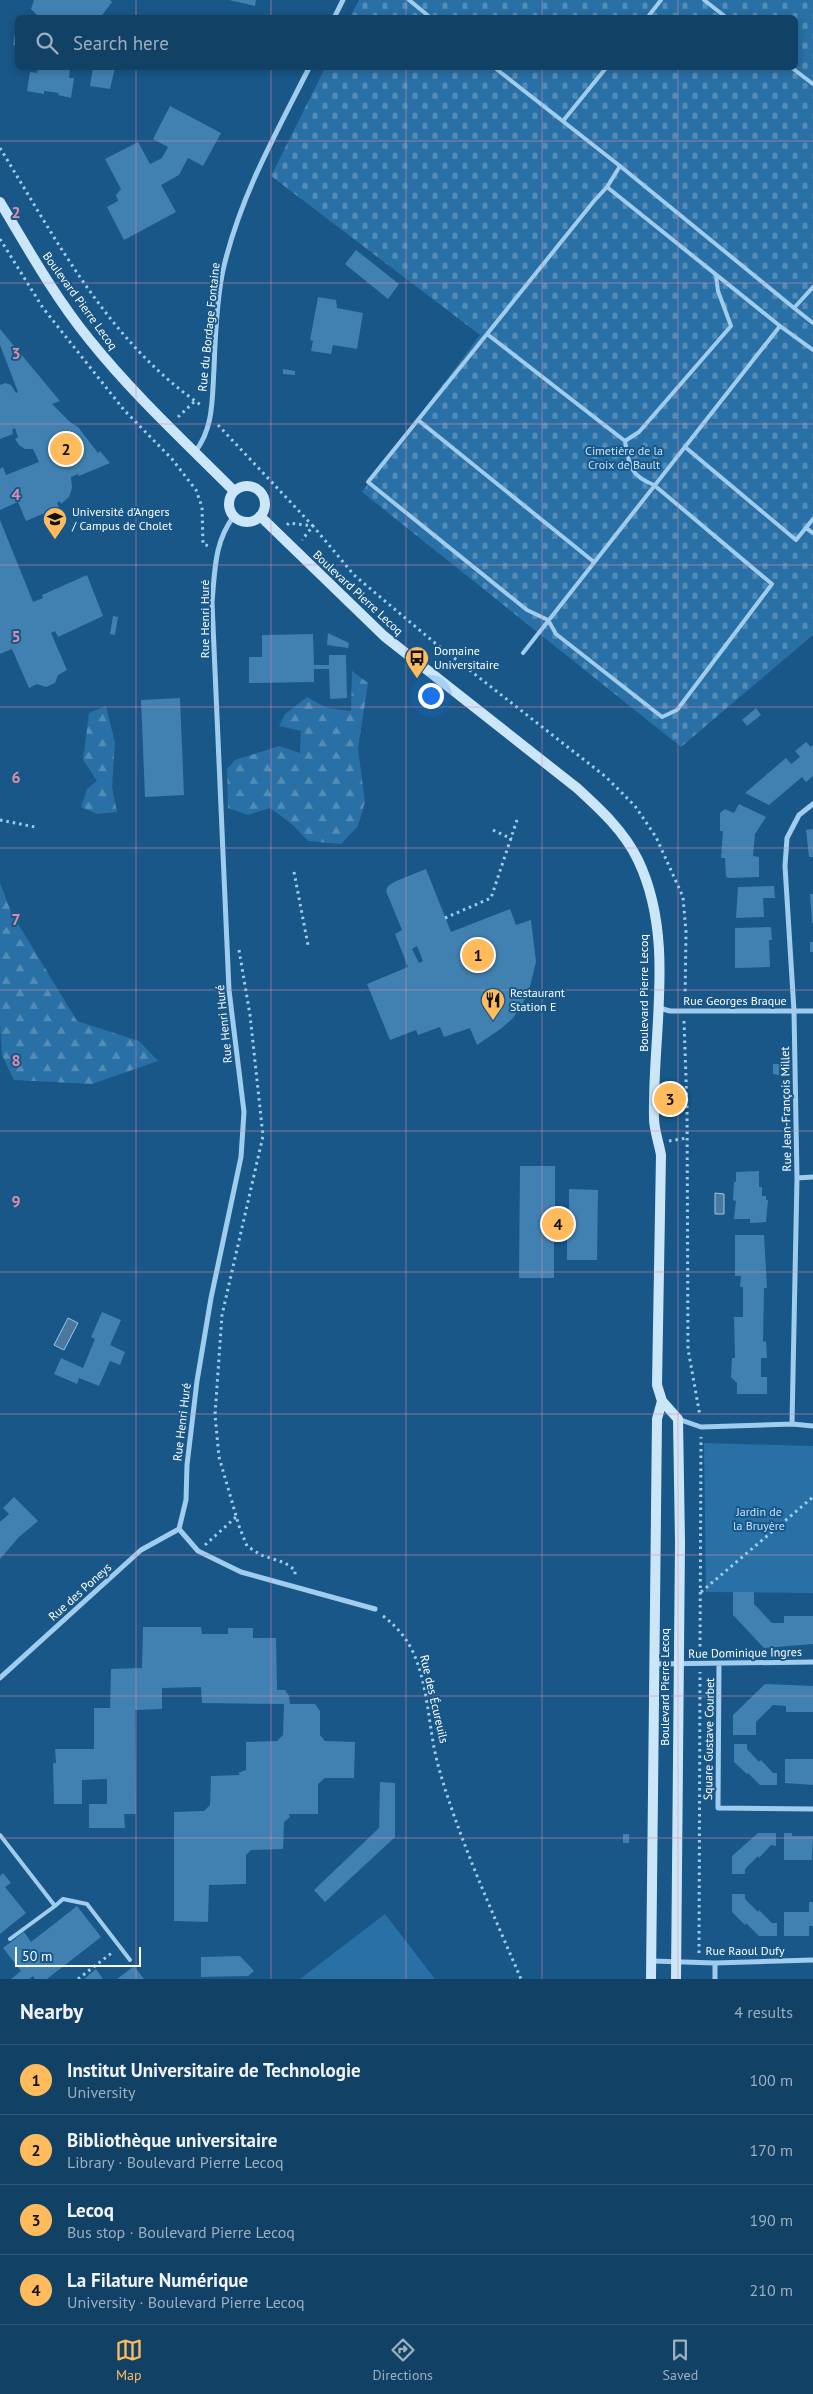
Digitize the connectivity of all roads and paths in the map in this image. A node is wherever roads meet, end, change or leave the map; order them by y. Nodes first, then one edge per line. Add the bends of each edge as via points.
1 (343, 0) edge
2 (409, 0) edge
3 (661, 0) edge
4 (704, 0) edge
5 (336, 15) edge
6 (427, 15) edge
7 (648, 15) edge
8 (723, 15) edge
9 (308, 70) edge
10 (498, 70) edge
11 (604, 70) edge
12 (795, 70) edge
13 (813, 84) edge
14 (563, 121) junction
15 (0, 148) edge
16 (620, 166) junction
17 (607, 187) junction
18 (0, 202) edge
19 (0, 239) edge
20 (716, 276) junction
21 (813, 287) edge
22 (794, 308) junction
23 (813, 323) edge
24 (780, 326) junction
25 (487, 334) junction
26 (813, 350) edge
27 (195, 401) junction
28 (211, 416) junction
29 (418, 420) junction
30 (168, 425) junction
31 (625, 441) junction
32 (685, 447) junction
33 (196, 452) junction
34 (654, 485) junction
35 (234, 491) junction
36 (234, 516) junction
37 (260, 516) junction
38 (813, 519) edge
39 (313, 526) junction
40 (806, 528) junction
41 (813, 533) edge
42 (277, 534) junction
43 (217, 549) junction
44 (294, 550) junction
45 (594, 562) junction
46 (548, 620) junction
47 (523, 653) dead end
48 (813, 804) edge
49 (0, 820) edge
50 (517, 820) dead end
51 (35, 827) dead end
52 (493, 830) dead end
53 (512, 839) junction
54 (294, 872) dead end
55 (445, 918) dead end
56 (308, 945) dead end
57 (658, 1008) junction
58 (794, 1010) junction
59 (685, 1011) junction
60 (813, 1011) edge
61 (797, 1178) junction
62 (813, 1178) edge
63 (662, 1401) junction
64 (678, 1419) junction
65 (792, 1424) junction
66 (813, 1426) edge
67 (701, 1427) junction
68 (813, 1498) edge
69 (179, 1529) junction
70 (198, 1551) junction
71 (294, 1585) junction
72 (700, 1593) junction
73 (374, 1609) joint
74 (813, 1662) edge
75 (677, 1663) junction
76 (700, 1663) junction
77 (654, 1664) junction
78 (719, 1664) junction
79 (0, 1678) edge
80 (813, 1809) edge
81 (0, 1835) edge
82 (54, 1906) junction
83 (10, 1939) dead end
84 (120, 1947) junction
85 (130, 1960) dead end
86 (813, 1960) edge
87 (652, 1961) junction
88 (677, 1961) junction
89 (699, 1961) junction
90 (716, 1963) junction
91 (78, 1979) edge
92 (521, 1979) edge
93 (651, 1979) edge
94 (676, 1979) edge
95 (716, 1979) edge

1 - 5 street
2 - 6 lane
3 - 7 lane
4 - 8 lane
9 - 28 street, Rue du Bordage Fontaine via 250,185 233,230 223,269
10 - 14 lane
11 - 14 lane
12 - 13 lane
14 - 16 lane
15 - 27 path via 100,308 155,370
16 - 17 lane
16 - 22 lane
17 - 20 lane
17 - 25 lane
18 - 30 street, Boulevard Pierre Lecoq via 47,281 88,338 135,393
19 - 43 path via 42,308 124,410 172,459 196,490 202,506 203,544
20 - 24 lane
20 - 31 lane via 731,326 639,432
21 - 22 lane
22 - 23 lane
24 - 26 lane
24 - 32 lane
25 - 29 lane
25 - 31 lane
27 - 28 path
27 - 30 path
28 - 33 street, Rue du Bordage Fontaine via 204,441
28 - 39 path
29 - 45 lane
29 - 46 lane via 368,482 527,610
30 - 33 street, Boulevard Pierre Lecoq
31 - 34 lane via 629,466 642,480
32 - 34 lane
32 - 40 lane via 796,540
33 - 35 street, Boulevard Pierre Lecoq
34 - 45 lane
34 - 46 lane via 772,584 677,710 662,717 556,634
35 - 36 street via 229,506
35 - 37 street via 245,486 257,489 264,499
36 - 37 street via 244,522
36 - 43 street, Rue Henri Huré
37 - 42 street, Boulevard Pierre Lecoq
38 - 40 lane
39 - 42 path via 289,523
39 - 44 path
39 - 59 path via 354,575 606,777 635,806 656,837 683,897
40 - 41 lane
42 - 44 street, Boulevard Pierre Lecoq
43 - 69 street, Rue Henri Huré via 212,602 213,644 229,990 244,1112 241,1157 197,1381 186,1500
44 - 57 street, Boulevard Pierre Lecoq via 384,636 577,788 620,831 648,882 658,946
45 - 46 lane
46 - 47 lane
48 - 58 street, Rue Jean-François Millet via 799,815 787,838 785,866
49 - 51 path
50 - 53 path
52 - 53 path
53 - 55 path via 491,898
54 - 56 path
57 - 59 street, Rue Georges Braque
57 - 63 street, Boulevard Pierre Lecoq via 654,1120 661,1155 657,1385
58 - 59 street, Rue Georges Braque
58 - 60 street, Rue Georges Braque
58 - 61 street, Rue Jean-François Millet
59 - 67 path via 688,1349
61 - 62 street
61 - 65 street, Rue Jean-François Millet
63 - 64 street
63 - 77 street, Boulevard Pierre Lecoq via 656,1418
64 - 67 street
64 - 75 street, Boulevard Pierre Lecoq via 680,1542
65 - 66 street
65 - 67 street
67 - 72 path
68 - 72 path
69 - 70 street
69 - 79 street, Rue des Poneys via 141,1550
70 - 71 street via 241,1572
70 - 71 path via 236,1517 247,1546 261,1556 285,1563 295,1570
71 - 73 street
72 - 76 path
73 - 92 path, Rue des Écureuils via 400,1630 412,1651 420,1675 438,1766 468,1850
74 - 78 street, Rue Dominique Ingres
75 - 76 street, Rue Dominique Ingres
75 - 77 street, Rue Dominique Ingres
75 - 88 street, Boulevard Pierre Lecoq
76 - 78 street, Rue Dominique Ingres
76 - 89 path
77 - 87 street, Boulevard Pierre Lecoq
78 - 80 street, Square Gustave Courbet via 718,1808
81 - 82 lane
82 - 83 lane
82 - 84 lane via 63,1899 87,1904
84 - 85 lane
84 - 91 path
86 - 90 street, Rue Raoul Dufy
87 - 88 street, Rue Raoul Dufy
87 - 93 street, Boulevard Pierre Lecoq
88 - 89 street, Rue Raoul Dufy
88 - 94 street, Boulevard Pierre Lecoq
89 - 90 street, Rue Raoul Dufy
90 - 95 street

